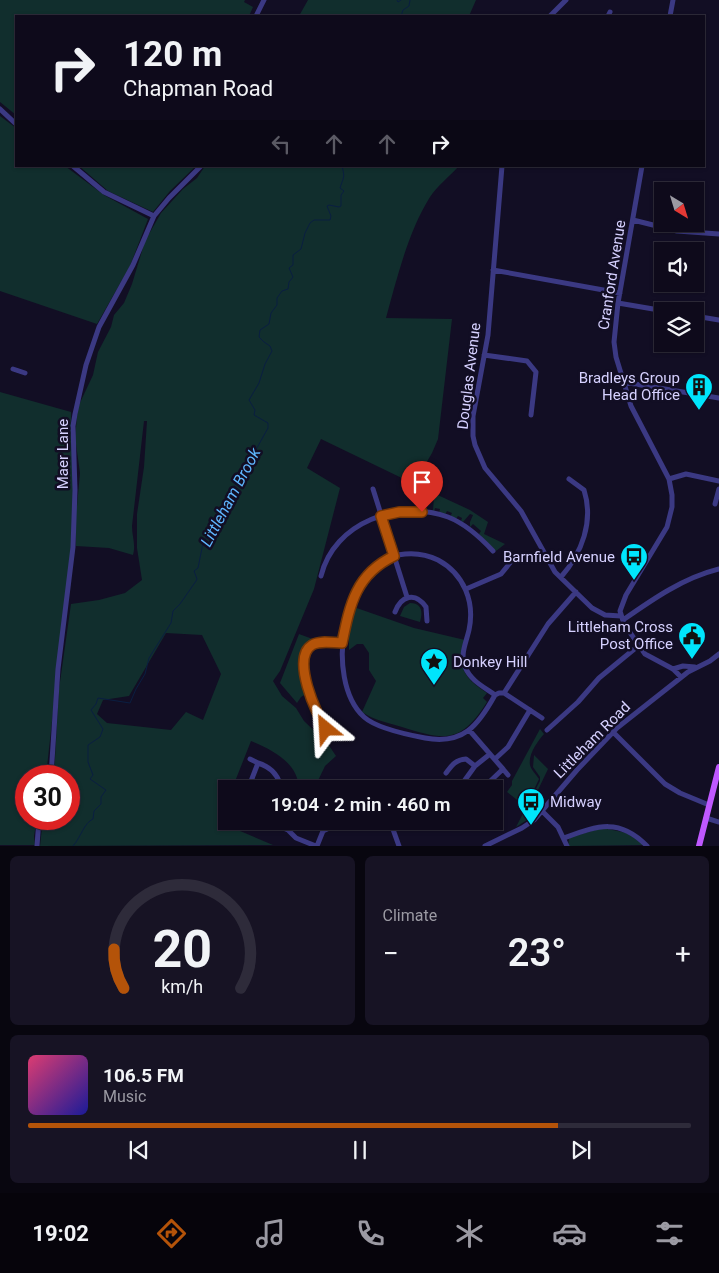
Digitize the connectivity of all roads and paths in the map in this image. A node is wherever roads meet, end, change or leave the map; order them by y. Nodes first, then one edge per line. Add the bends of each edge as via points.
1 (264, 0) edge
2 (566, 0) edge
3 (673, 0) edge
4 (256, 15) edge
5 (551, 15) edge
6 (670, 15) edge
7 (0, 108) edge
8 (15, 123) edge
9 (74, 167) edge
10 (199, 167) edge
11 (502, 167) edge
12 (642, 167) edge
13 (154, 216) junction
14 (633, 220) junction
15 (719, 234) edge
16 (492, 270) junction
17 (620, 293) junction
18 (618, 303) junction
19 (654, 309) edge
20 (704, 318) edge
21 (719, 320) edge
22 (484, 355) junction
23 (12, 369) dead end
24 (25, 373) dead end
25 (623, 382) junction
26 (719, 398) edge
27 (531, 415) dead end
28 (569, 479) dead end
29 (669, 479) junction
30 (719, 481) edge
31 (373, 489) dead end
32 (719, 489) edge
33 (715, 504) dead end
34 (381, 516) junction
35 (493, 551) dead end
36 (394, 556) junction
37 (514, 558) dead end
38 (719, 569) edge
39 (321, 576) dead end
40 (561, 577) junction
41 (466, 590) junction
42 (576, 592) junction
43 (407, 597) junction
44 (395, 612) dead end
45 (622, 618) junction
46 (426, 621) dead end
47 (342, 643) junction
48 (638, 646) junction
49 (719, 654) edge
50 (696, 667) junction
51 (673, 669) junction
52 (681, 677) junction
53 (504, 693) junction
54 (495, 695) junction
55 (530, 710) junction
56 (542, 718) dead end
57 (547, 730) dead end
58 (470, 731) junction
59 (614, 733) junction
60 (330, 736) dead end
61 (490, 754) junction
62 (495, 759) junction
63 (250, 760) dead end
64 (258, 763) junction
65 (51, 765) edge
66 (475, 766) junction
67 (719, 767) edge
68 (503, 769) junction
69 (446, 773) dead end
70 (508, 775) dead end
71 (251, 780) edge
72 (278, 780) edge
73 (465, 780) edge
74 (491, 780) edge
75 (709, 805) junction
76 (542, 811) junction
77 (706, 818) junction
78 (719, 822) edge
79 (39, 830) edge
80 (288, 830) edge
81 (325, 830) edge
82 (393, 830) edge
83 (564, 838) junction
84 (38, 846) edge
85 (316, 846) edge
86 (398, 846) edge
87 (485, 846) edge
88 (566, 846) edge
89 (647, 846) edge
90 (699, 846) edge

1 - 4 street
2 - 5 street
3 - 6 street
7 - 8 street
9 - 13 street via 104,192
10 - 13 street, Maer Lane
11 - 16 street, Douglas Avenue
12 - 14 street, Cranford Avenue
13 - 65 street, Maer Lane via 133,265 97,332 75,414 73,547 59,660
14 - 15 street via 678,231
14 - 17 street, Cranford Avenue
16 - 17 street
16 - 22 street, Douglas Avenue
17 - 18 street, Cranford Avenue
18 - 19 street
18 - 25 street, Cranford Avenue via 614,342
20 - 21 street
22 - 27 street via 528,361 536,372
22 - 40 street, Douglas Avenue via 472,426 477,450 485,468 521,511
23 - 24 street
25 - 26 street
25 - 29 street, Cranford Avenue via 641,428
28 - 40 street via 584,490 587,515 582,546
29 - 30 street via 686,474
29 - 45 street, Cranford Avenue via 672,495 669,522 623,600
31 - 34 street
32 - 33 street
34 - 35 street via 408,511 447,517 477,534
34 - 36 street
34 - 39 street via 364,523 339,541 327,557
36 - 41 street via 414,554 432,557 453,570
36 - 43 street
36 - 47 street via 371,570 357,590
37 - 41 street via 501,574
38 - 45 street via 684,582
40 - 42 street, Douglas Avenue
41 - 54 street via 471,613 463,653 465,668 474,681
42 - 45 street, Douglas Avenue via 599,613
42 - 53 street via 548,624
43 - 44 street
43 - 46 street via 417,598 424,604
45 - 48 street
47 - 58 street via 348,689 366,719 435,740 453,738
47 - 60 street via 317,642 308,649 304,660 310,695
48 - 51 street via 649,657
48 - 57 street via 599,678
49 - 50 street, Littleham Road
50 - 51 street
50 - 52 street, Littleham Road
51 - 52 street
52 - 59 street, Littleham Road
53 - 54 street
53 - 55 street
54 - 58 street
55 - 56 street
55 - 62 street via 508,748
58 - 61 street
59 - 75 street via 665,784
59 - 76 street, Littleham Road
61 - 62 street
61 - 66 street
62 - 68 street
63 - 64 street
64 - 71 street
64 - 72 street via 267,766
66 - 69 street via 466,759 461,760 454,762
66 - 73 street
67 - 75 main road
68 - 70 street
68 - 74 street
75 - 77 main road
76 - 83 street
76 - 87 street, Littleham Road via 527,825
77 - 78 street
77 - 90 main road
79 - 84 street
80 - 85 street via 296,838
81 - 85 street
82 - 86 street
83 - 88 street
83 - 89 street via 590,828 609,826 625,830

